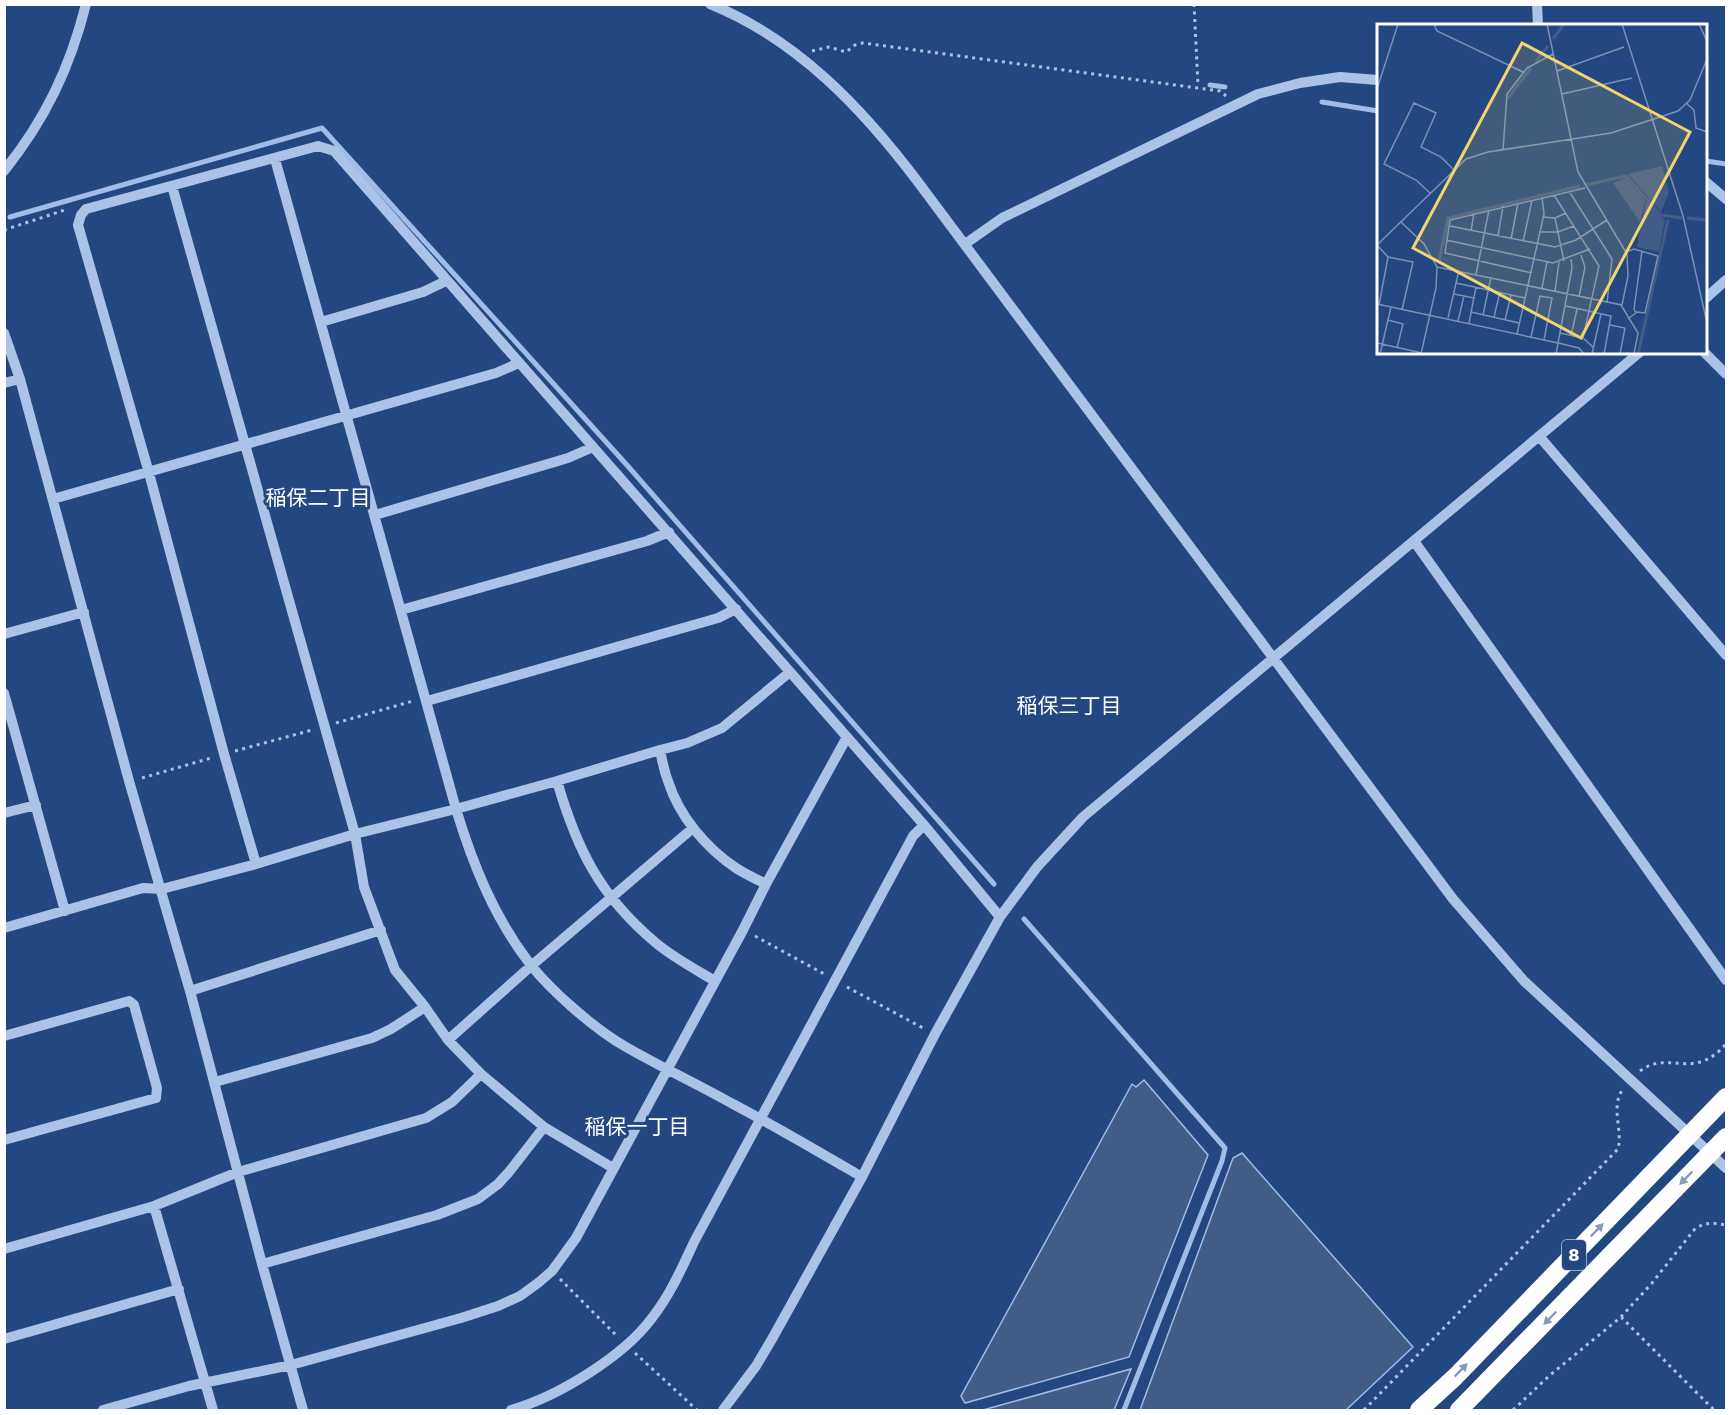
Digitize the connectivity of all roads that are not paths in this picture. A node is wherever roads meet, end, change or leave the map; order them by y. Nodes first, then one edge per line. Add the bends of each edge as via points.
1 (86, 4) edge
2 (710, 4) edge
3 (1537, 4) edge
4 (1538, 24) edge
5 (1377, 80) edge
6 (275, 159) junction
7 (4, 171) edge
8 (1707, 183) edge
9 (172, 186) junction
10 (1726, 199) edge
11 (965, 244) junction
12 (446, 280) junction
13 (1726, 280) edge
14 (1707, 297) edge
15 (321, 322) junction
16 (4, 333) edge
17 (1638, 354) edge
18 (1706, 354) edge
19 (519, 363) junction
20 (1726, 374) edge
21 (20, 379) junction
22 (4, 383) edge
23 (347, 417) junction
24 (1539, 436) junction
25 (245, 446) junction
26 (592, 447) junction
27 (149, 473) junction
28 (53, 499) junction
29 (375, 514) junction
30 (669, 532) junction
31 (1414, 541) junction
32 (736, 609) junction
33 (401, 610) junction
34 (84, 612) junction
35 (4, 634) edge
36 (1726, 655) edge
37 (1274, 656) junction
38 (790, 672) junction
39 (4, 693) edge
40 (427, 701) junction
41 (9, 724) edge
42 (847, 737) junction
43 (660, 750) junction
44 (557, 781) junction
45 (36, 804) junction
46 (456, 809) junction
47 (4, 813) edge
48 (924, 825) junction
49 (693, 828) junction
50 (355, 834) junction
51 (256, 864) junction
52 (765, 884) junction
53 (162, 889) junction
54 (613, 899) junction
55 (65, 910) junction
56 (1000, 917) junction
57 (4, 928) edge
58 (381, 930) junction
59 (531, 966) junction
60 (1726, 980) edge
61 (715, 981) junction
62 (190, 991) junction
63 (425, 1007) junction
64 (4, 1036) edge
65 (448, 1040) junction
66 (668, 1069) junction
67 (481, 1074) junction
68 (215, 1082) junction
69 (1726, 1097) edge
70 (761, 1118) junction
71 (544, 1127) junction
72 (1690, 1135) junction
73 (1726, 1137) edge
74 (4, 1140) edge
75 (1711, 1153) junction
76 (613, 1168) junction
77 (1726, 1168) edge
78 (238, 1172) junction
79 (862, 1177) junction
80 (154, 1206) junction
81 (4, 1249) edge
82 (262, 1264) junction
83 (179, 1289) junction
84 (4, 1339) edge
85 (291, 1365) junction
86 (205, 1382) junction
87 (103, 1410) edge
88 (213, 1410) edge
89 (303, 1410) edge
90 (511, 1410) edge
91 (723, 1410) edge
92 (1419, 1410) edge
93 (1459, 1410) edge

1 - 7 street via 71,58 47,109
2 - 11 street via 773,37 830,82 899,157
3 - 4 street
5 - 11 street via 1340,77 1258,94 1002,218
6 - 9 street
6 - 12 street via 318,146 334,151
6 - 15 street
8 - 10 street
9 - 25 street
9 - 27 street via 86,209 78,225
11 - 37 street
12 - 15 street via 423,292
12 - 19 street
13 - 14 street
15 - 23 street
16 - 21 street
17 - 24 street
18 - 20 street
19 - 23 street
19 - 26 street
21 - 22 street
21 - 28 street
23 - 25 street
23 - 29 street
24 - 31 street
24 - 36 street
25 - 27 street
25 - 50 street
26 - 29 street via 568,458
26 - 30 street
27 - 28 street
27 - 51 street
28 - 34 street
29 - 33 street
30 - 32 street
30 - 33 street
31 - 37 street
31 - 60 street
32 - 38 street
32 - 40 street via 718,618
33 - 40 street
34 - 35 street
34 - 53 street
37 - 56 street via 1083,816 1037,867
37 - 72 street via 1453,899 1524,981
38 - 42 street
38 - 43 street via 722,728 687,744
39 - 41 street
40 - 46 street
41 - 45 street
42 - 48 street
42 - 52 street
43 - 44 street
43 - 49 street via 668,782
44 - 46 street
44 - 54 street via 577,841
45 - 47 street
45 - 55 street
46 - 50 street
46 - 59 street via 484,890
48 - 56 street
48 - 70 street via 913,836
49 - 52 street via 736,868
49 - 54 street
50 - 51 street
50 - 58 street via 364,887
51 - 53 street
52 - 61 street
53 - 55 street via 143,888
53 - 62 street
54 - 59 street
54 - 61 street via 658,945
55 - 57 street
56 - 79 street
58 - 62 street
58 - 63 street via 395,970
59 - 65 street
59 - 66 street via 589,1020 625,1047
61 - 66 street
62 - 68 street
63 - 65 street
63 - 68 street via 372,1038
64 - 74 street via 129,1001 134,1005 158,1088 156,1098
65 - 67 street
66 - 70 street
66 - 76 street
67 - 71 street
67 - 78 street via 452,1102 426,1119
68 - 78 street
69 - 72 highway, 8
70 - 79 street
70 - 90 street via 669,1294 651,1319 627,1346 563,1389
71 - 76 street
71 - 82 street via 509,1172 478,1199 437,1215
72 - 75 street
92 -> 72 highway, 8
73 - 75 highway, 8
75 - 77 street
75 -> 93 highway, 8
76 - 85 street via 576,1238 552,1271 520,1296 461,1318
78 - 80 street
78 - 82 street
79 - 91 street via 756,1366
80 - 81 street
80 - 83 street
82 - 85 street
83 - 84 street
83 - 86 street
85 - 86 street
85 - 89 street
86 - 87 street
86 - 88 street

